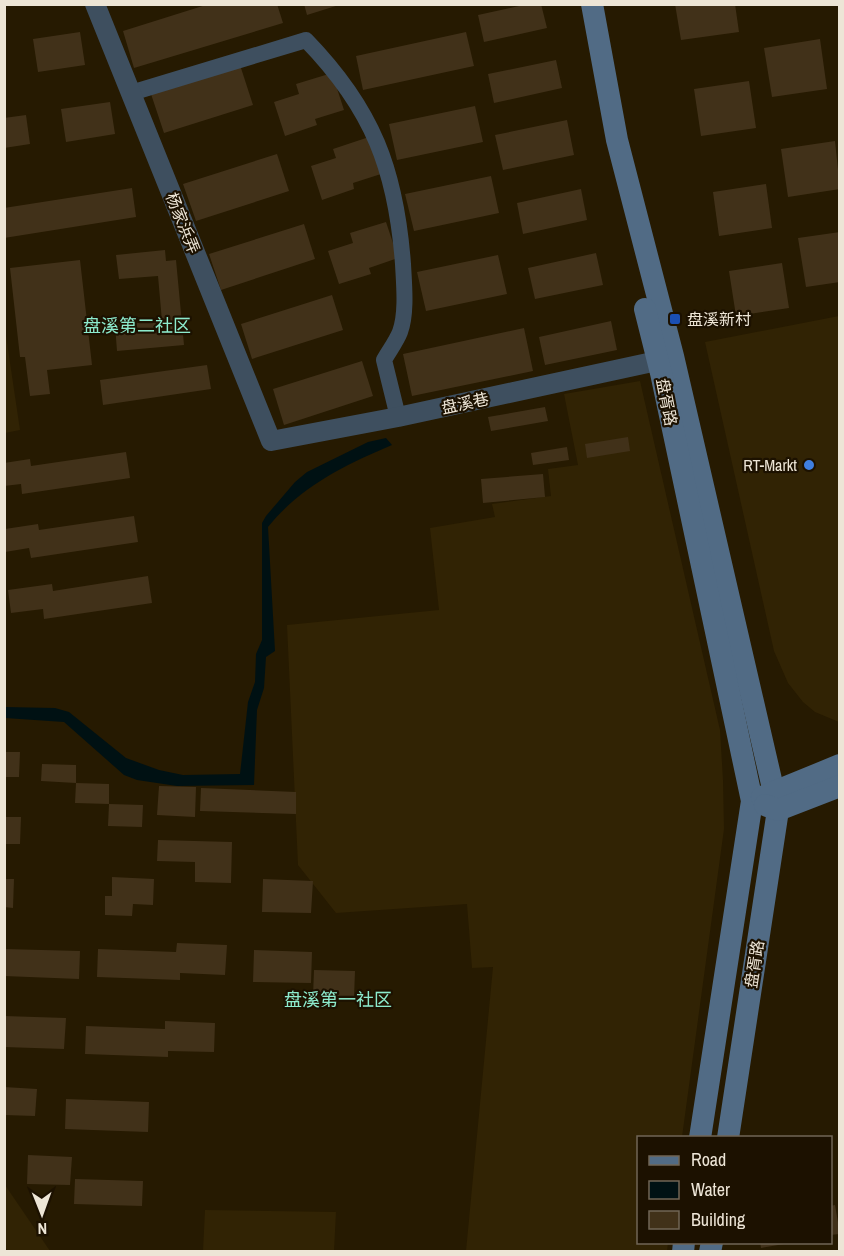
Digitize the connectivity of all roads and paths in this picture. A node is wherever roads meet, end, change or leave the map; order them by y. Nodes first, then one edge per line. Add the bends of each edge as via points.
1 (95, 4) edge
2 (579, 4) edge
3 (592, 4) edge
4 (131, 93) junction
5 (657, 361) junction
6 (398, 417) junction
7 (271, 441) joint
8 (840, 765) edge
9 (840, 786) edge
10 (752, 801) junction
11 (776, 801) junction
12 (700, 1136) edge
13 (728, 1136) edge

1 - 4 street, 杨家浜弄
2 - 5 main road, 盘胥路
3 - 11 main road, 盘胥路 via 617,140 673,357
4 - 6 street via 306,40 337,72 387,164 400,222 405,286 400,331 384,360
4 - 7 street, 杨家浜弄
5 - 6 street, 盘溪巷
5 - 10 main road, 盘胥路
6 - 7 street, 盘溪巷
8 - 11 main road
9 - 11 main road
10 - 11 main road
10 - 12 main road, 盘胥路
11 - 13 main road, 盘胥路

